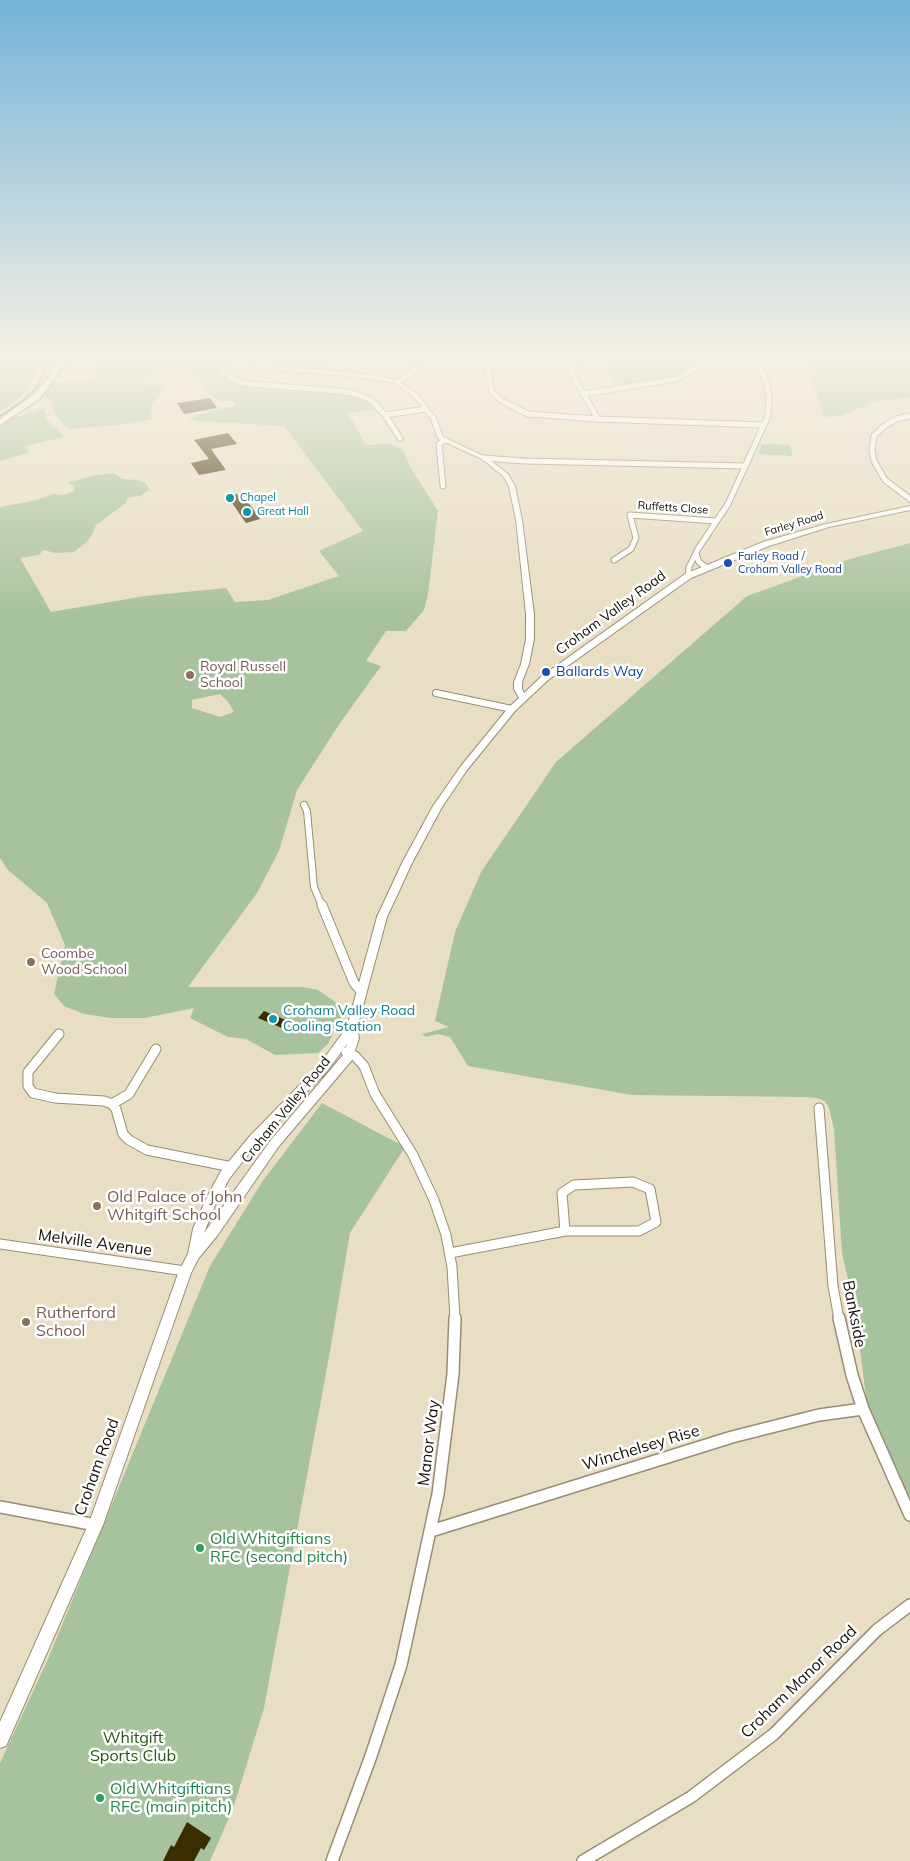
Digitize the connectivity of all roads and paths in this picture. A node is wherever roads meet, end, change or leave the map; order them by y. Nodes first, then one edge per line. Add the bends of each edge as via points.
1 (444, 441) edge
2 (447, 441) edge
3 (757, 441) edge
4 (873, 441) edge
5 (484, 458) junction
6 (506, 460) junction
7 (746, 466) junction
8 (498, 468) junction
9 (443, 486) dead end
10 (910, 499) edge
11 (910, 508) edge
12 (716, 520) junction
13 (696, 554) junction
14 (614, 560) dead end
15 (707, 568) junction
16 (688, 576) junction
17 (436, 693) dead end
18 (523, 697) junction
19 (512, 708) junction
20 (304, 805) dead end
21 (362, 992) junction
22 (59, 1034) dead end
23 (156, 1050) dead end
24 (343, 1050) junction
25 (112, 1104) junction
26 (819, 1108) dead end
27 (232, 1167) junction
28 (212, 1201) joint
29 (565, 1231) junction
30 (0, 1244) edge
31 (450, 1253) junction
32 (194, 1254) junction
33 (185, 1271) junction
34 (864, 1408) junction
35 (0, 1507) edge
36 (910, 1515) edge
37 (96, 1525) junction
38 (431, 1531) junction
39 (910, 1605) edge
40 (0, 1740) edge
41 (332, 1861) edge
42 (583, 1861) edge

1 - 9 street via 439,444
2 - 5 street
3 - 7 street, Croham Valley Road
4 - 10 street via 874,461 885,480
5 - 6 street
5 - 8 street
6 - 7 street
6 - 8 street
7 - 12 street, Croham Valley Road via 728,504
8 - 18 street via 512,486 525,556 530,639 518,682
11 - 15 street, Farley Road via 828,524
12 - 13 street, Croham Valley Road
12 - 14 street, Ruffetts Close via 630,515 636,538 631,549
13 - 15 street via 697,560
13 - 16 street, Croham Valley Road
15 - 16 street, Farley Road
16 - 18 street, Croham Valley Road
17 - 19 street
18 - 19 street, Croham Valley Road
19 - 21 street, Croham Valley Road via 438,806 407,863 382,917
20 - 21 street via 314,887 354,982
21 - 24 street, Croham Valley Road via 352,1028 354,1038
22 - 25 street via 28,1072 28,1086 33,1093
23 - 25 street via 129,1094
24 - 27 street, Croham Valley Road via 254,1139
24 - 31 street, Manor Way via 364,1066 375,1094 420,1167
24 - 32 street, Croham Valley Road via 338,1070 275,1143
25 - 27 street via 123,1134 147,1150
26 - 34 street, Bankside via 833,1286 849,1366
27 - 28 street, Croham Valley Road
28 - 32 street, Croham Road
29 - 29 street via 639,1231 656,1222 650,1189 633,1182 574,1185 562,1193
29 - 31 street
30 - 33 street, Melville Avenue
31 - 38 street, Manor Way via 455,1350
32 - 33 street, Croham Road
33 - 37 street, Croham Road
34 - 36 street, Bankside
34 - 38 street, Winchelsey Rise via 819,1415 732,1437
35 - 37 street
37 - 40 street, Croham Road
38 - 41 street, Manor Way via 401,1665
39 - 42 street, Croham Manor Road via 877,1630 774,1734 691,1797

